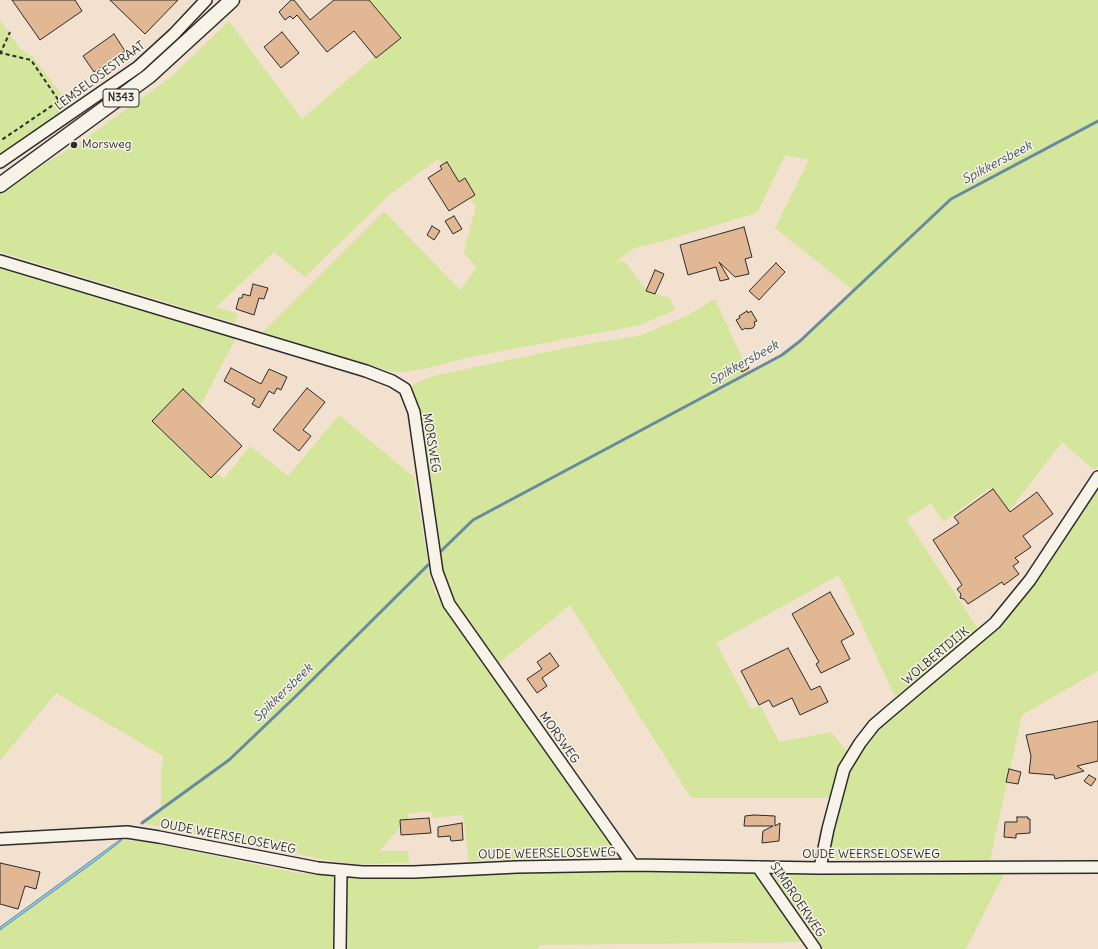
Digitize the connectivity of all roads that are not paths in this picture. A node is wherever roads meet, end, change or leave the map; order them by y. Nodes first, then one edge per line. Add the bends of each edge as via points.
1 (206, 0) edge
2 (232, 0) edge
3 (0, 162) edge
4 (0, 185) edge
5 (0, 261) edge
6 (1098, 477) edge
7 (0, 839) edge
8 (633, 865) junction
9 (758, 867) junction
10 (1098, 867) edge
11 (820, 868) junction
12 (341, 871) junction
13 (340, 949) edge
14 (815, 949) edge

1 - 3 street, LEMSELOSESTRAAT via 138,68
2 - 4 main road, N343 via 149,76
5 - 8 street, MORSWEG via 366,371 405,389 414,412 437,572 449,604
6 - 11 street, WOLBERTDIJK via 1030,580 995,623 874,725 860,743 844,769
7 - 12 street, OUDE WEERSELOSEWEG via 127,832
8 - 9 street, OUDE WEERSELOSEWEG
8 - 12 street, OUDE WEERSELOSEWEG via 414,872
9 - 11 street, OUDE WEERSELOSEWEG
9 - 14 street, SIMBROEKWEG
10 - 11 street, OUDE WEERSELOSEWEG
12 - 13 street

